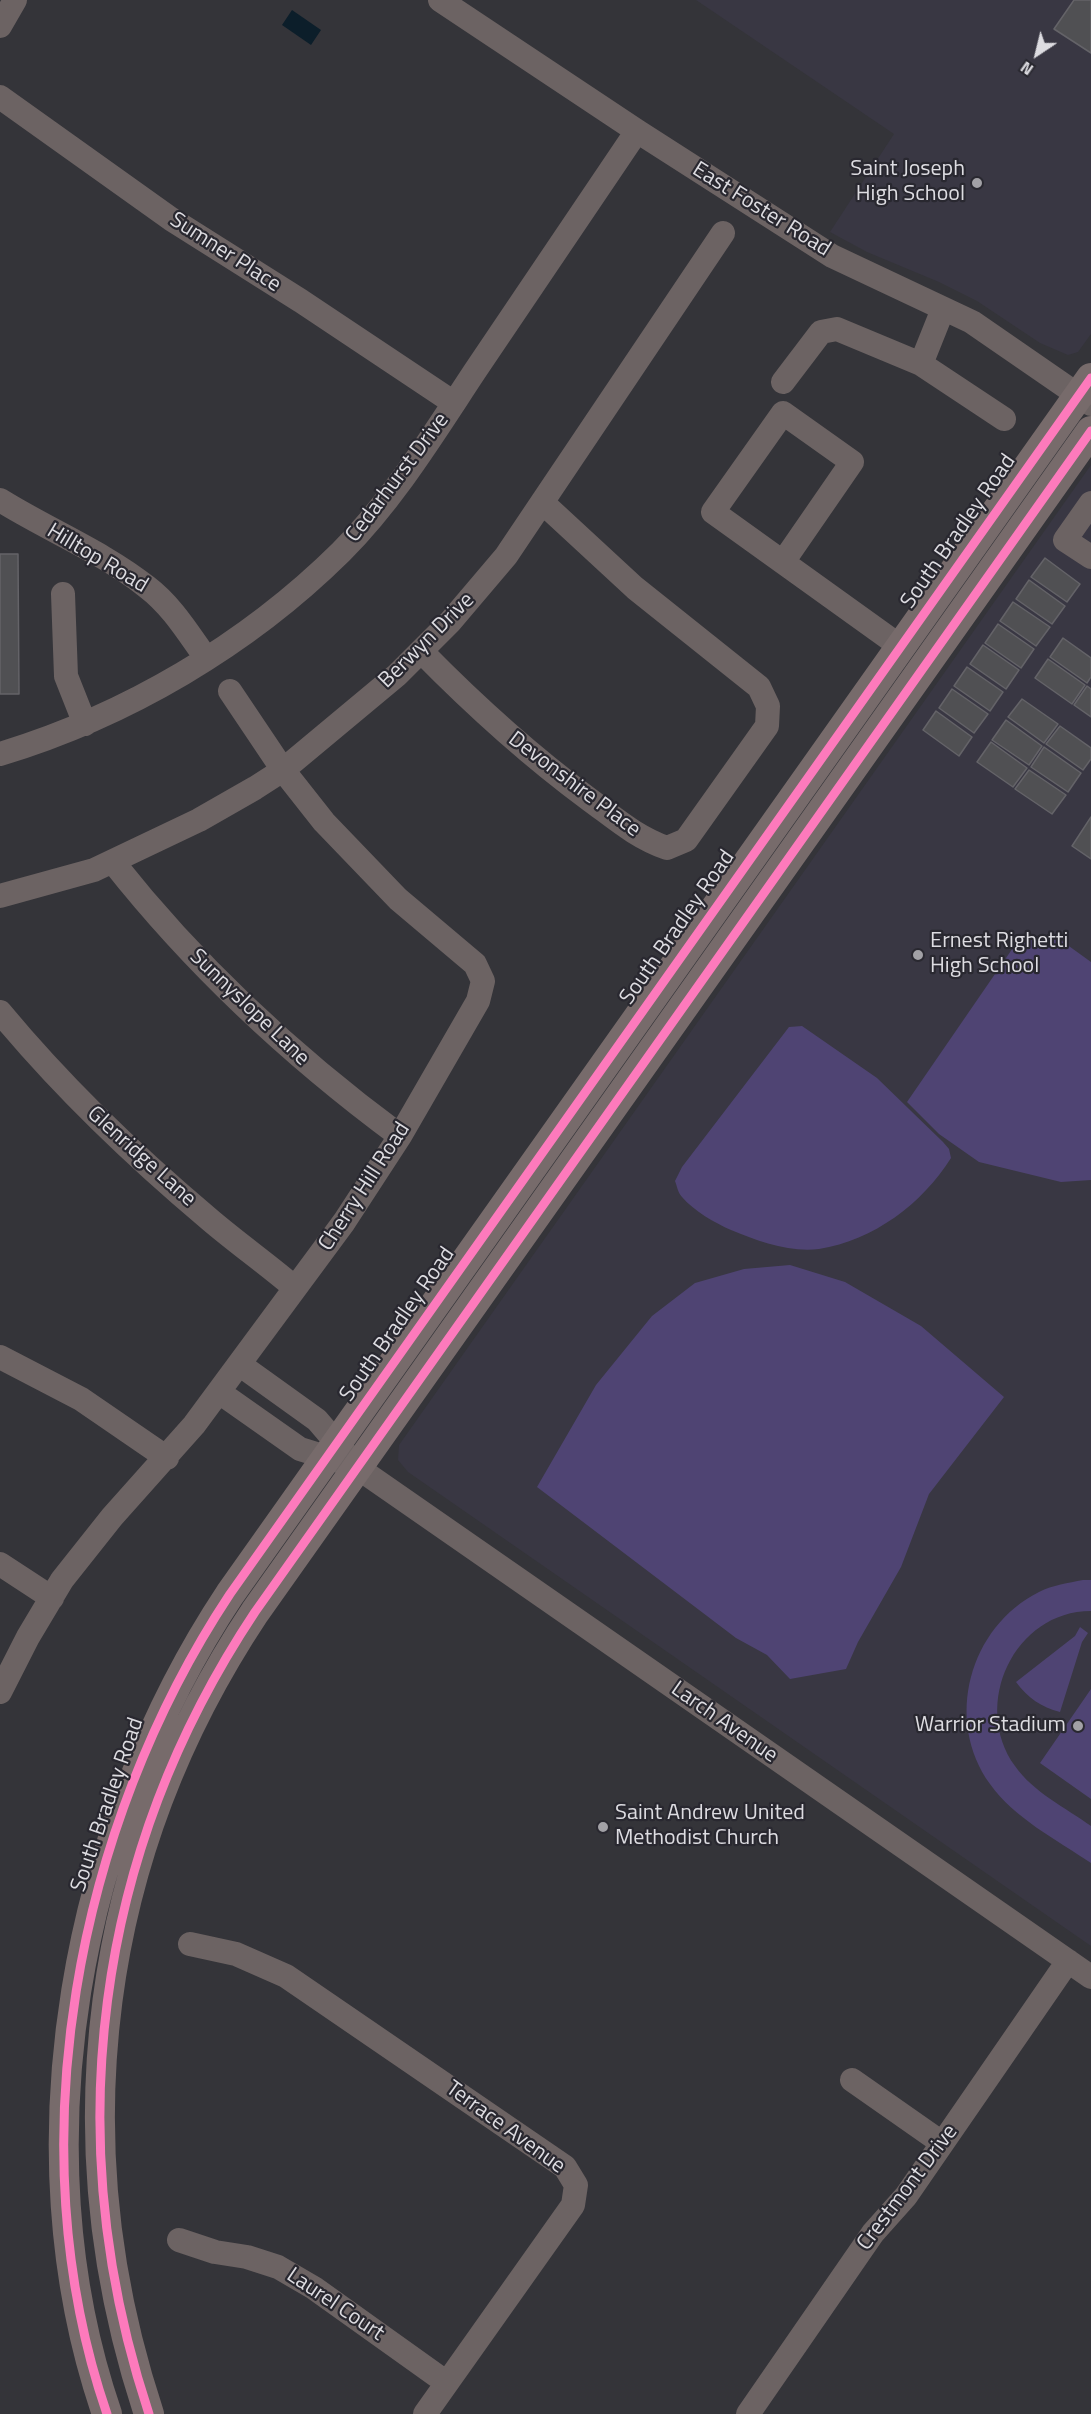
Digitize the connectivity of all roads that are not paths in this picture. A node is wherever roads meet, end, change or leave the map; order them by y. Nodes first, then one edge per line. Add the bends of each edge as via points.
1 (15, 0) edge
2 (440, 0) edge
3 (0, 26) edge
4 (0, 97) edge
5 (637, 131) junction
6 (723, 233) dead end
7 (943, 309) junction
8 (921, 364) junction
9 (783, 382) dead end
10 (1087, 392) edge
11 (454, 403) junction
12 (1004, 419) dead end
13 (1091, 431) edge
14 (0, 500) edge
15 (543, 503) junction
16 (1091, 503) edge
17 (1091, 557) edge
18 (783, 562) junction
19 (63, 594) dead end
20 (901, 647) junction
21 (421, 651) junction
22 (206, 658) junction
23 (230, 691) dead end
24 (85, 724) junction
25 (0, 754) edge
26 (282, 770) junction
27 (113, 862) junction
28 (0, 896) edge
29 (4, 1023) edge
30 (400, 1136) junction
31 (295, 1288) junction
32 (0, 1357) edge
33 (239, 1364) junction
34 (219, 1392) junction
35 (333, 1451) junction
36 (167, 1458) junction
37 (358, 1468) junction
38 (0, 1564) edge
39 (52, 1598) junction
40 (0, 1692) edge
41 (190, 1944) dead end
42 (1068, 1961) junction
43 (1091, 1977) edge
44 (852, 2080) dead end
45 (942, 2143) junction
46 (179, 2241) dead end
47 (447, 2382) junction
48 (107, 2414) edge
49 (149, 2414) edge
50 (425, 2414) edge
51 (748, 2414) edge

1 - 3 street
2 - 5 street, East Foster Road
4 - 11 street, Sumner Place via 171,219
5 - 7 street, East Foster Road via 831,256
5 - 11 street, Cedarhurst Drive
6 - 15 street, Berwyn Drive
7 - 8 street
7 - 10 street, East Foster Road via 972,322
8 - 9 street via 837,329 821,332
8 - 12 street
10 - 20 main road, South Bradley Road
11 - 22 street, Cedarhurst Drive via 392,492 340,552 270,614
13 - 37 main road, South Bradley Road
14 - 22 street, Hilltop Road via 148,587 177,616
15 - 21 street, Berwyn Drive via 478,590
15 - 21 street, Devonshire Place via 644,595 759,687 768,706 767,726 687,840 667,848 642,839 548,770
16 - 17 street via 1065,540
18 - 18 street via 713,512 783,412 852,462
18 - 20 street
19 - 24 street via 66,676
20 - 35 main road, South Bradley Road
21 - 26 street, Berwyn Drive
22 - 24 street, Cedarhurst Drive via 138,699
23 - 26 street, Cherry Hill Road
24 - 25 street, Cedarhurst Drive
26 - 27 street, Berwyn Drive via 199,820
26 - 30 street, Cherry Hill Road via 363,864 475,964 483,981 478,1001
27 - 28 street, Berwyn Drive
27 - 30 street, Sunnyslope Lane via 185,947 255,1017 330,1083
29 - 31 street, Glenridge Lane via 117,1138
30 - 31 street, Cherry Hill Road
31 - 33 street, Cherry Hill Road
32 - 36 street via 81,1399
33 - 34 street, Cherry Hill Road
33 - 35 street, Larch Avenue via 317,1420
34 - 35 street via 300,1449
34 - 36 street, Cherry Hill Road
35 - 37 street, Larch Avenue
35 - 48 main road, South Bradley Road via 230,1594 180,1677 142,1756 94,1902 69,2061 65,2166 74,2278
36 - 39 street, Cherry Hill Road via 99,1533
37 - 42 street, Larch Avenue
37 - 49 main road, South Bradley Road via 250,1620 207,1690 153,1813 123,1915 112,1967 100,2066 100,2171 113,2280
38 - 39 street
39 - 40 street, Cherry Hill Road
41 - 47 street, Terrace Avenue via 236,1954 286,1976 565,2167 576,2185 573,2205
42 - 43 street, Larch Avenue
42 - 45 street, Crestmont Drive
44 - 45 street
45 - 51 street, Crestmont Drive via 906,2196 873,2233
46 - 47 street, Laurel Court via 278,2267
47 - 50 street, Terrace Avenue

